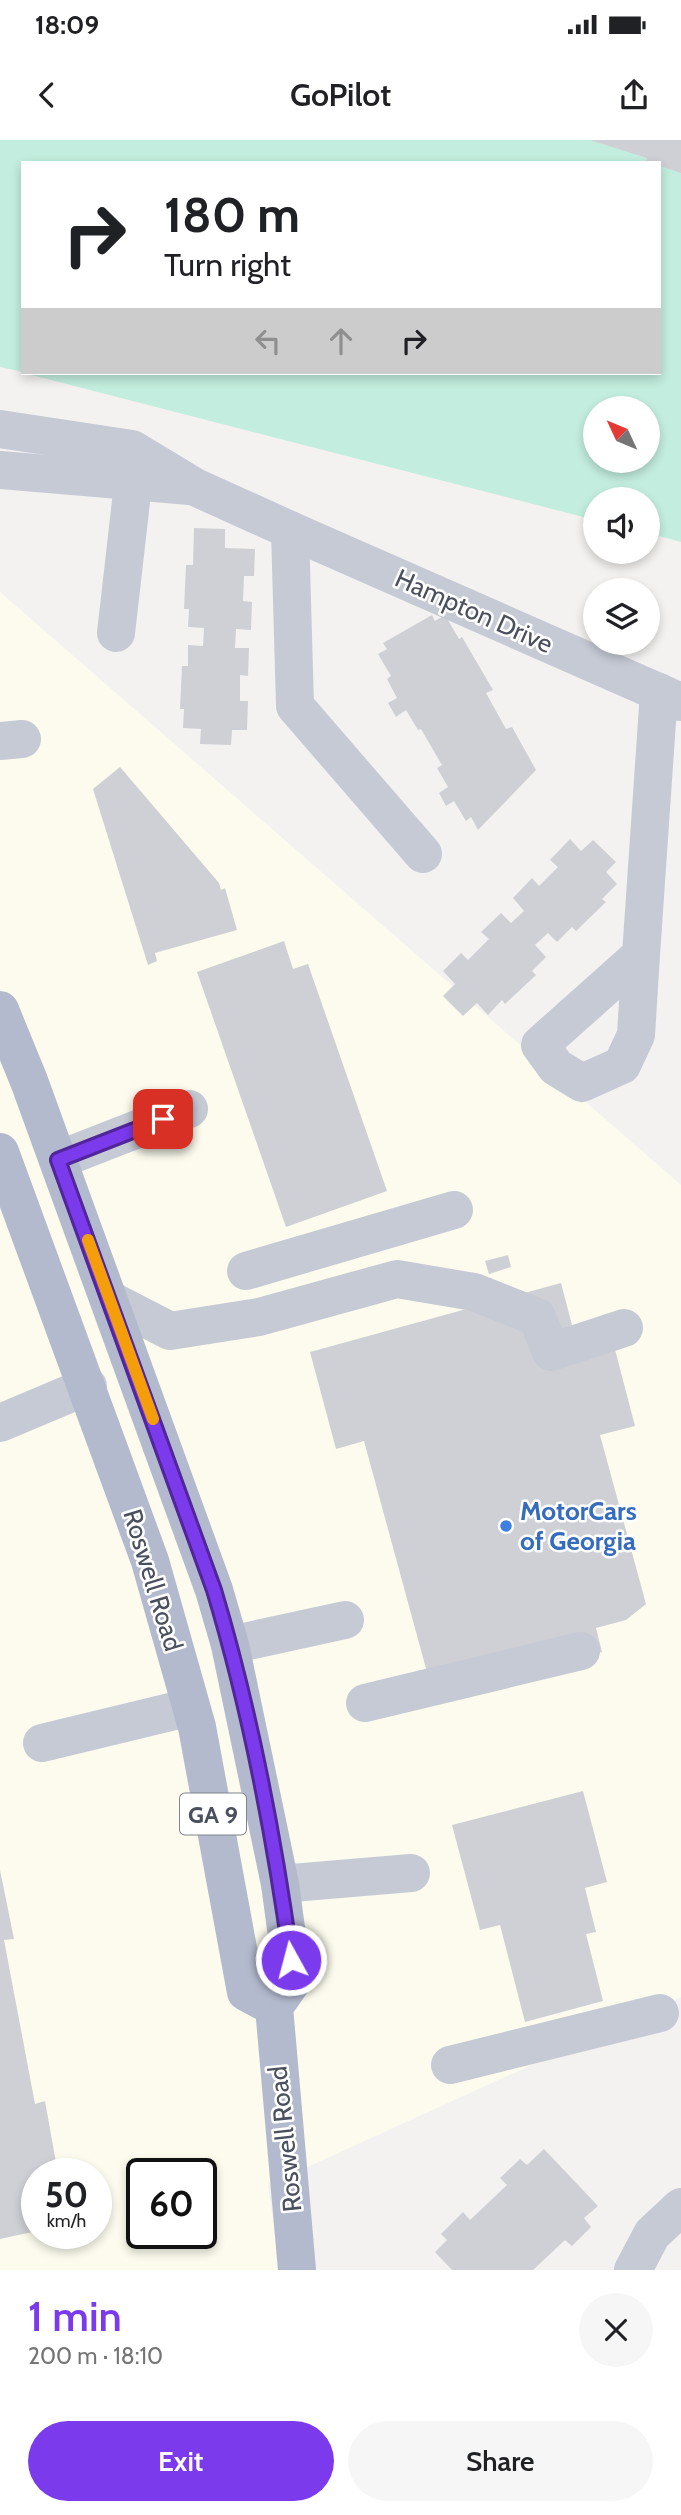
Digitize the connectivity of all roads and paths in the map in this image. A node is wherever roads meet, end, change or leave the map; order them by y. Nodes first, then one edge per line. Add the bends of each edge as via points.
1 (0, 429) edge
2 (0, 470) edge
3 (133, 484) junction
4 (195, 486) junction
5 (290, 530) junction
6 (116, 634) dead end
7 (670, 697) edge
8 (423, 854) dead end
9 (641, 955) junction
10 (0, 1010) edge
11 (189, 1109) dead end
12 (0, 1152) edge
13 (58, 1160) junction
14 (454, 1210) dead end
15 (246, 1271) dead end
16 (110, 1300) junction
17 (624, 1328) dead end
18 (88, 1387) junction
19 (0, 1423) edge
20 (345, 1620) dead end
21 (230, 1645) junction
22 (581, 1651) dead end
23 (365, 1703) dead end
24 (191, 1707) junction
25 (42, 1743) dead end
26 (411, 1872) dead end
27 (280, 1884) junction
28 (274, 2007) junction
29 (660, 2013) dead end
30 (450, 2065) dead end
31 (681, 2207) edge
32 (297, 2270) edge
33 (634, 2270) edge

1 - 4 street, Hampton Drive via 132,449
2 - 3 street, Hampton Drive
3 - 4 street, Hampton Drive
3 - 6 street
4 - 5 street, Hampton Drive
5 - 7 street, Hampton Drive
5 - 8 street via 295,706
7 - 9 street, Hampton Drive
9 - 9 street, Hampton Drive via 540,1045 556,1067 582,1083 622,1065 636,1035
10 - 13 main road, Roswell Road / GA 9
11 - 13 street
12 - 18 main road, Roswell Road / GA 9
13 - 16 main road, Roswell Road / GA 9
14 - 15 street
16 - 17 street via 170,1331 259,1317 397,1279 474,1292 537,1317 551,1352
16 - 21 main road, Roswell Road / GA 9
18 - 19 street
18 - 24 main road, Roswell Road / GA 9 via 150,1561
20 - 21 street
21 - 27 main road, Roswell Road / GA 9
22 - 23 street
24 - 25 street
24 - 28 main road, Roswell Road / GA 9 via 247,1992
26 - 27 street
27 - 28 main road, Roswell Road / GA 9 via 293,1980
28 - 32 main road, Roswell Road
29 - 30 street
31 - 33 street via 652,2234

